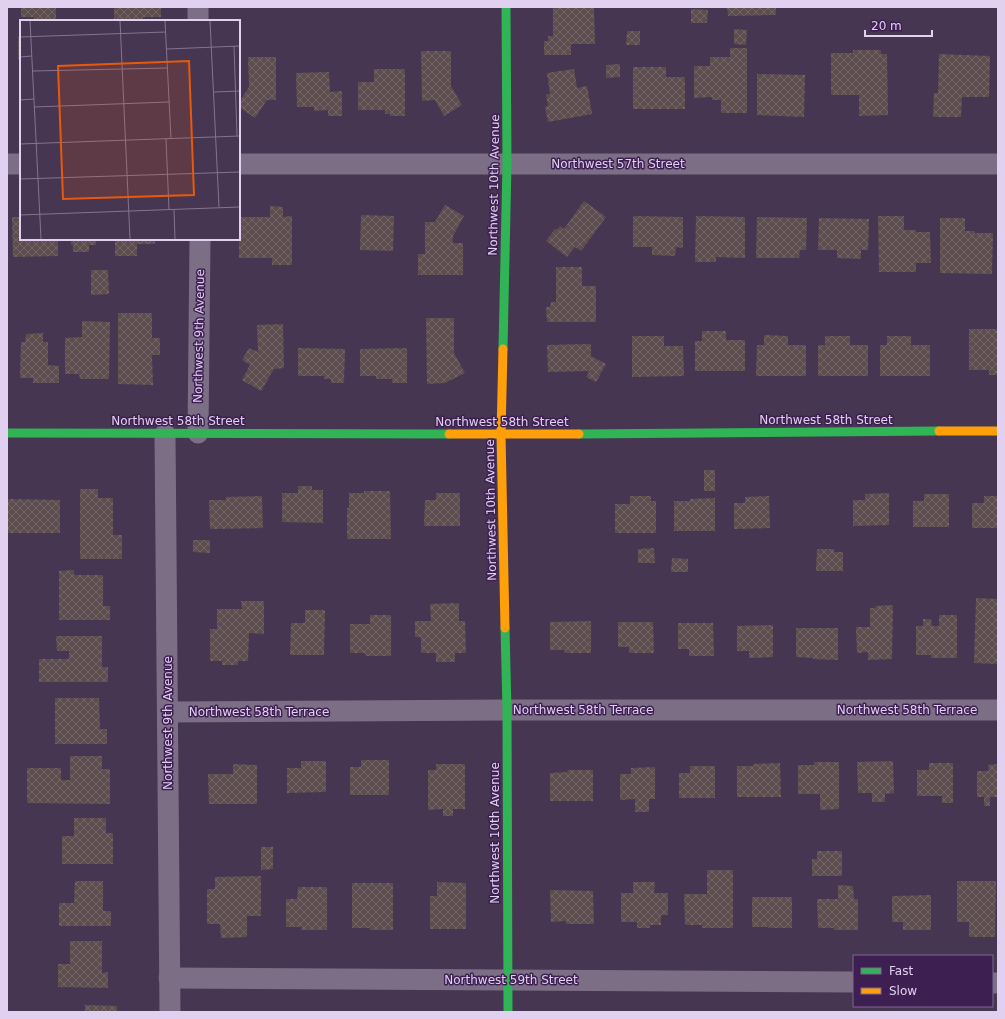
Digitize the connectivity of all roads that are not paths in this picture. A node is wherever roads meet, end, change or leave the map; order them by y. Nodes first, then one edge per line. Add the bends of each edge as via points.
1 (198, 7) edge
2 (506, 7) edge
3 (198, 20) edge
4 (7, 164) edge
5 (20, 164) edge
6 (240, 164) edge
7 (507, 164) junction
8 (998, 164) edge
9 (200, 240) edge
10 (998, 431) edge
11 (7, 433) edge
12 (198, 433) junction
13 (165, 434) junction
14 (501, 434) junction
15 (507, 710) junction
16 (998, 710) edge
17 (168, 712) junction
18 (169, 978) junction
19 (507, 980) junction
20 (853, 982) edge
21 (170, 1012) edge
22 (508, 1012) edge

1 - 3 street
2 - 7 street, Northwest 10th Avenue
4 - 5 street
6 - 7 street, Northwest 57th Street
7 - 8 street, Northwest 57th Street
7 - 14 street, Northwest 10th Avenue
9 - 12 street, Northwest 9th Avenue
10 - 14 street, Northwest 58th Street
11 - 13 street, Northwest 58th Street
12 - 13 street, Northwest 58th Street
12 - 14 street, Northwest 58th Street
13 - 17 street, Northwest 9th Avenue
14 - 15 street, Northwest 10th Avenue
15 - 16 street, Northwest 58th Terrace
15 - 17 street, Northwest 58th Terrace
15 - 19 street, Northwest 10th Avenue
17 - 18 street, Northwest 9th Avenue
18 - 19 street, Northwest 59th Street
18 - 21 street, Northwest 9th Avenue
19 - 20 street, Northwest 59th Street
19 - 22 street, Northwest 10th Avenue

